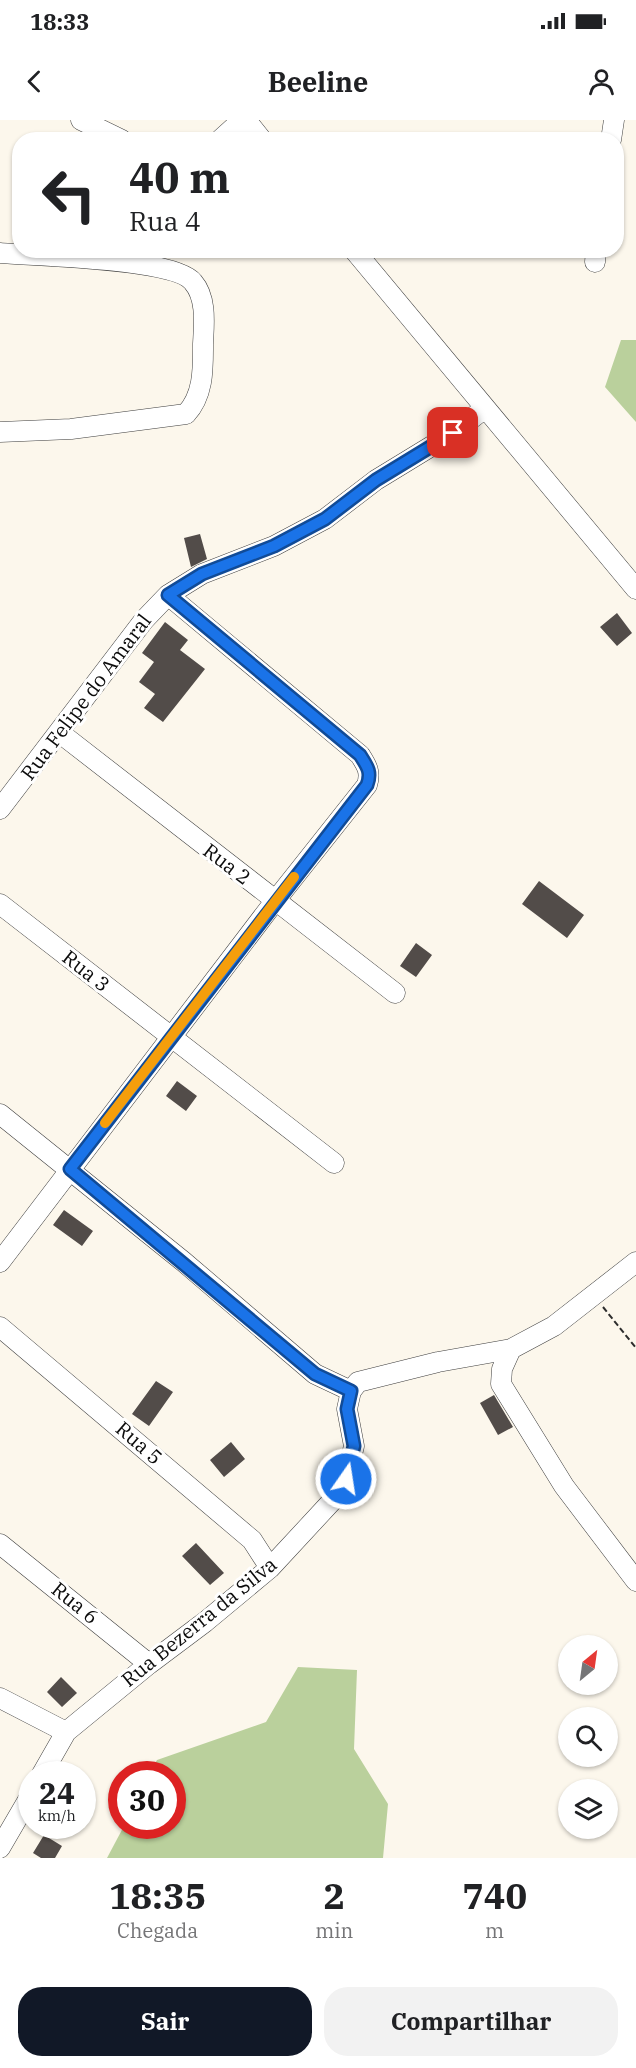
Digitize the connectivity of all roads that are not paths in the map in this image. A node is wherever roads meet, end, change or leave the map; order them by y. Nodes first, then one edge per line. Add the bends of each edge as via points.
1 (81, 120) edge
2 (106, 132) edge
3 (67, 258) edge
4 (361, 258) edge
5 (485, 408) junction
6 (0, 432) edge
7 (636, 589) edge
8 (168, 595) junction
9 (60, 733) junction
10 (0, 809) edge
11 (275, 901) junction
12 (0, 904) edge
13 (395, 993) dead end
14 (171, 1038) junction
15 (0, 1114) edge
16 (334, 1163) dead end
17 (70, 1169) junction
18 (0, 1262) edge
19 (636, 1262) edge
20 (0, 1327) edge
21 (511, 1349) junction
22 (354, 1387) junction
23 (0, 1544) edge
24 (270, 1568) junction
25 (636, 1581) edge
26 (149, 1664) junction
27 (0, 1698) edge
28 (66, 1732) junction
29 (49, 1761) edge
30 (18, 1817) edge
31 (0, 1848) edge

1 - 2 street
3 - 6 street via 147,264 189,277 202,300 204,322 202,376 196,401 179,417
4 - 5 street
5 - 7 street
5 - 8 street, Rua Felipe do Amaral via 325,519 274,546 202,574
8 - 9 street, Rua Felipe do Amaral via 144,620
8 - 11 street via 360,755 369,769 367,785
9 - 10 street, Rua Felipe do Amaral
9 - 11 street, Rua 2
11 - 13 street, Rua 2
11 - 14 street
12 - 14 street, Rua 3
14 - 16 street, Rua 3
14 - 17 street
15 - 17 street
17 - 18 street
17 - 22 street via 315,1374
19 - 21 street via 554,1326
20 - 24 street, Rua 5 via 252,1540
21 - 22 street via 438,1362
21 - 25 street via 502,1369 501,1384 564,1486
22 - 24 street, Rua Bezerra da Silva via 347,1409 354,1446 346,1479 333,1500
23 - 26 street, Rua 6
24 - 26 street, Rua Bezerra da Silva
26 - 28 street, Rua Bezerra da Silva
27 - 28 street
28 - 29 street, Rua Bezerra da Silva
30 - 31 street

